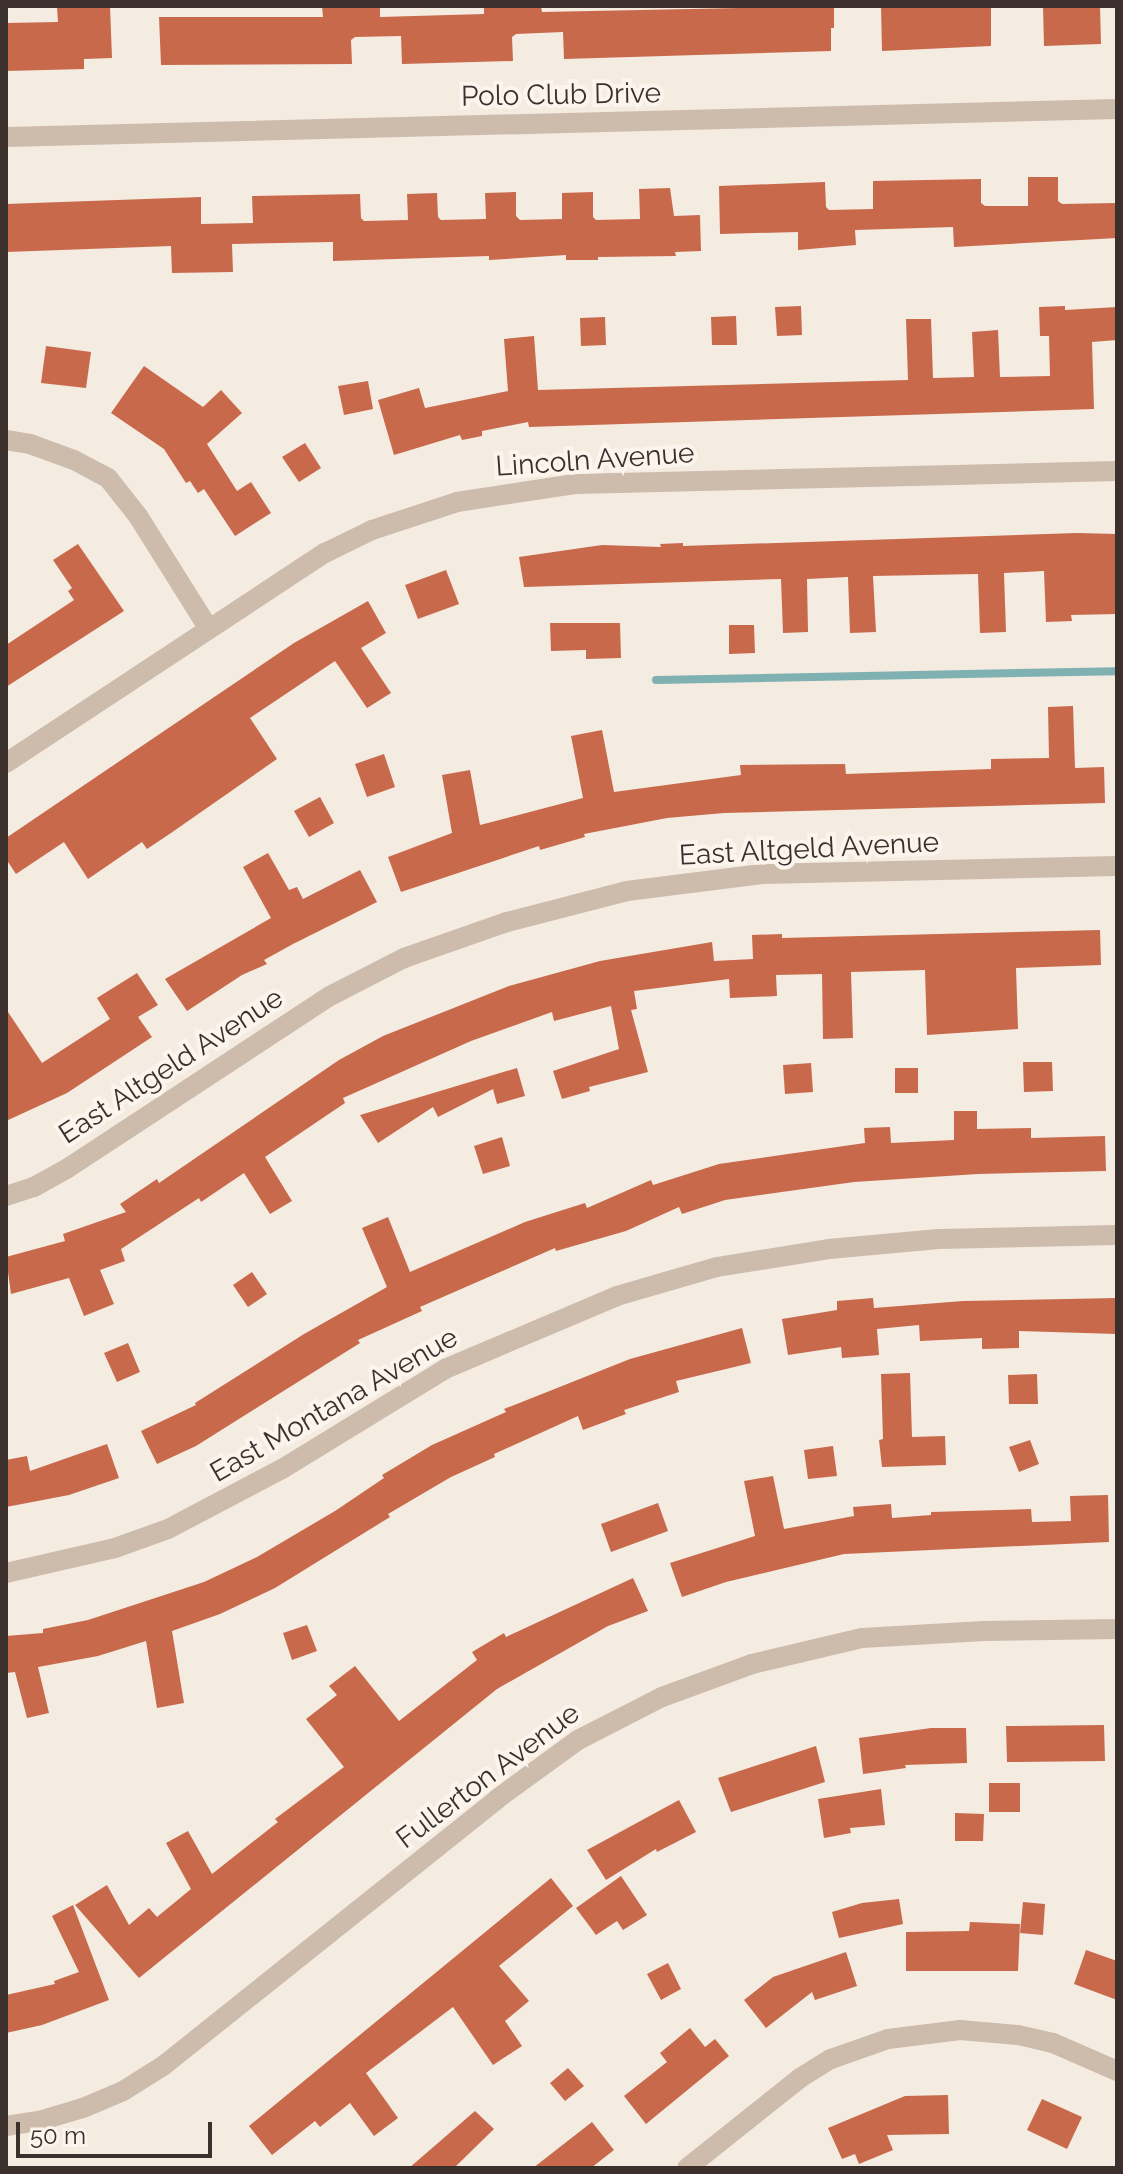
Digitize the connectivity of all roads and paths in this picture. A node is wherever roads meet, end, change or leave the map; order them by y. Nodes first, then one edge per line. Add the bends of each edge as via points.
1 (1117, 109) edge
2 (6, 137) edge
3 (6, 440) edge
4 (1117, 471) edge
5 (209, 629) junction
6 (6, 763) edge
7 (1117, 866) edge
8 (6, 1196) edge
9 (1117, 1235) edge
10 (6, 1573) edge
11 (1117, 1629) edge
12 (1117, 2071) edge
13 (6, 2126) edge
14 (687, 2168) edge

1 - 2 street, Polo Club Drive
3 - 5 street via 74,460 108,478
4 - 5 street, Lincoln Avenue via 575,484 488,495 361,536 279,581
5 - 6 street, Lincoln Avenue
7 - 8 street, East Altgeld Avenue via 762,874 627,891 507,922 404,958 330,996 68,1168
9 - 10 street, East Montana Avenue via 939,1239 829,1249 717,1267 617,1296 445,1369 269,1477 168,1529 115,1548
11 - 13 street, Fullerton Avenue via 862,1638 752,1664 662,1697 578,1740 497,1799 163,2066 83,2108
12 - 14 street via 1053,2043 1018,2035 960,2030 888,2039 831,2059 800,2078

